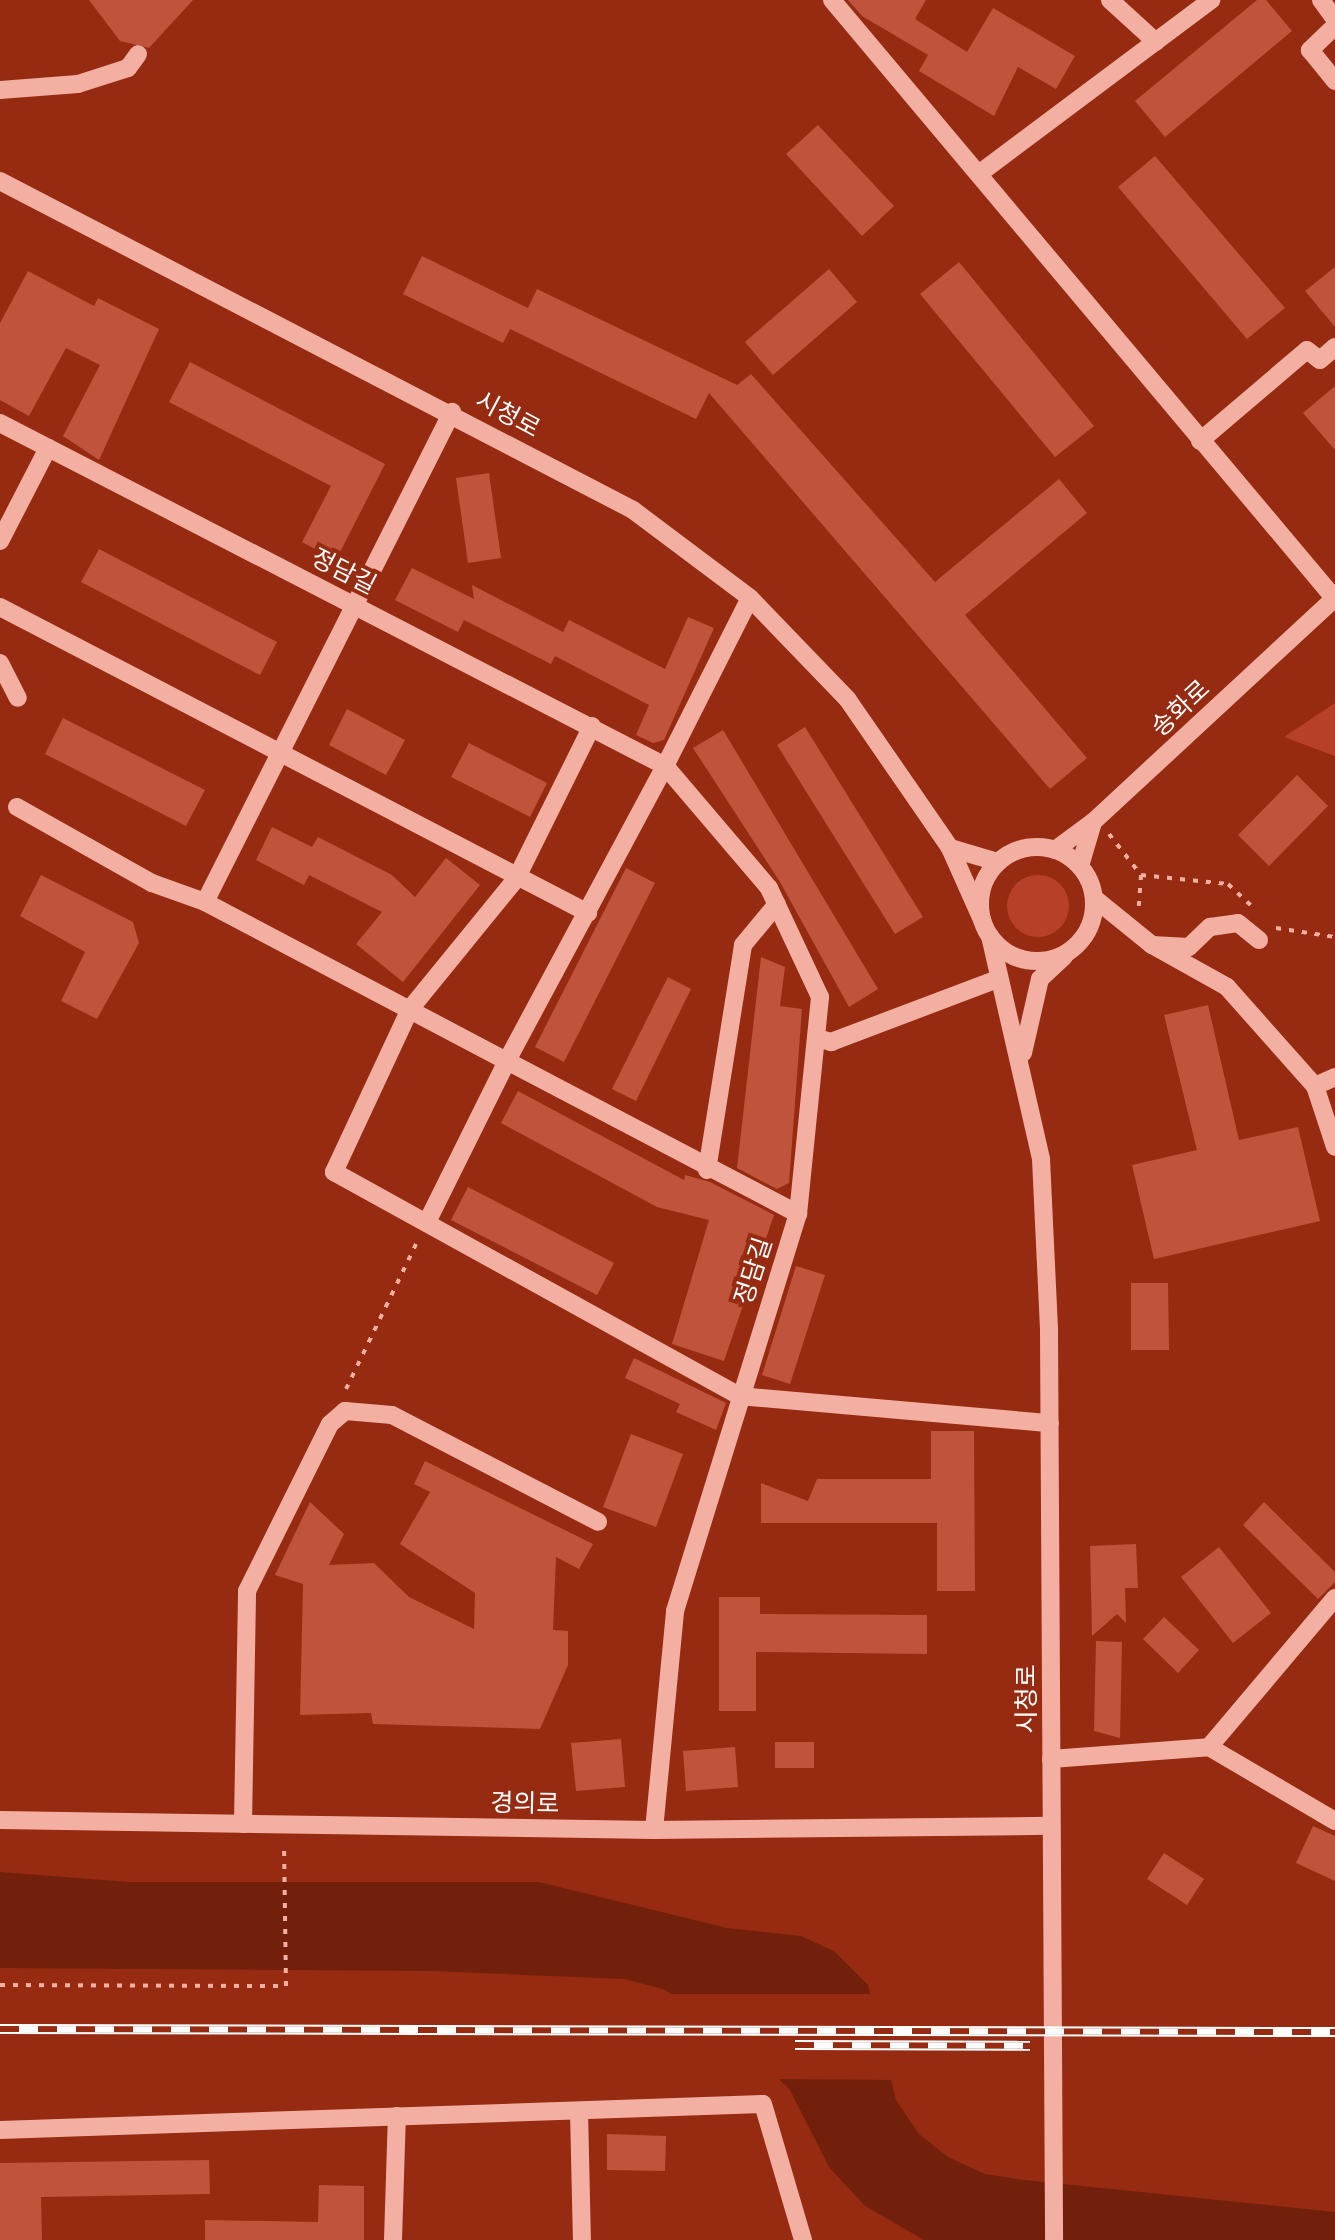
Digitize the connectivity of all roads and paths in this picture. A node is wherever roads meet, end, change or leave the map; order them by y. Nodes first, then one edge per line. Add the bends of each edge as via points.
1 (832, 0) edge
2 (1110, 0) edge
3 (1210, 0) edge
4 (1321, 0) edge
5 (1335, 22) edge
6 (1156, 42) junction
7 (138, 54) dead end
8 (1335, 80) edge
9 (0, 90) edge
10 (980, 173) junction
11 (0, 181) edge
12 (1335, 347) edge
13 (452, 412) junction
14 (0, 422) edge
15 (1200, 441) junction
16 (48, 448) junction
17 (0, 540) edge
18 (750, 598) junction
19 (1335, 599) edge
20 (353, 604) junction
21 (0, 608) edge
22 (0, 664) edge
23 (18, 698) dead end
24 (592, 726) junction
25 (282, 755) junction
26 (665, 766) junction
27 (17, 807) dead end
28 (1093, 822) junction
29 (950, 848) junction
30 (1055, 850) junction
31 (998, 862) junction
32 (1080, 866) junction
33 (516, 879) junction
34 (1094, 898) junction
35 (205, 902) junction
36 (777, 904) junction
37 (588, 913) junction
38 (1135, 918) dead end
39 (986, 928) junction
40 (1258, 940) dead end
41 (1152, 945) junction
42 (1072, 950) junction
43 (995, 980) junction
44 (410, 1009) junction
45 (817, 1038) junction
46 (1022, 1056) junction
47 (507, 1062) junction
48 (1335, 1078) edge
49 (1314, 1086) junction
50 (1335, 1147) edge
51 (707, 1170) junction
52 (798, 1214) junction
53 (426, 1222) junction
54 (739, 1396) junction
55 (330, 1424) junction
56 (1050, 1424) junction
57 (598, 1522) dead end
58 (1335, 1598) edge
59 (1208, 1747) junction
60 (1051, 1759) junction
61 (0, 1820) edge
62 (1335, 1821) edge
63 (243, 1824) junction
64 (1049, 1826) junction
65 (654, 1830) junction
66 (284, 1846) dead end
67 (0, 1985) edge
68 (579, 2111) junction
69 (397, 2116) junction
70 (0, 2130) edge
71 (1055, 2220) junction
72 (392, 2240) edge
73 (582, 2240) edge
74 (803, 2240) edge
75 (1046, 2240) edge
76 (1054, 2240) edge
77 (1062, 2240) edge

1 - 10 street
2 - 6 street
3 - 6 street
4 - 5 street
5 - 8 street via 1310,50
6 - 10 street
7 - 9 street via 128,68 78,84
10 - 15 street
11 - 13 street, 시청로
12 - 15 street via 1320,360 1307,350
13 - 18 street, 시청로 via 632,510
13 - 20 street
14 - 16 street, 정담길
15 - 19 street
16 - 17 street
16 - 20 street, 정담길
18 - 26 street
18 - 29 street, 시청로 via 848,700
19 - 28 street, 송화로
20 - 24 street, 정담길
20 - 25 street
21 - 25 street
22 - 23 street
24 - 26 street, 정담길
24 - 33 street
25 - 33 street
25 - 35 street
26 - 36 street, 정담길 via 723,829
26 - 37 street
27 - 35 street via 152,883
28 - 30 street, 송화로
28 - 32 street
28 - 38 path via 1118,841 1141,876 1144,892
29 - 31 street
29 - 39 street, 시청로
30 - 31 street via 1025,848
30 - 32 street
31 - 39 street via 982,889
32 - 34 street
33 - 37 street
33 - 44 street
34 - 41 street
34 - 42 street via 1086,936
35 - 44 street
36 - 45 street, 정담길 via 820,997
36 - 51 street via 743,945
37 - 47 street
39 - 42 street via 1002,950 1037,962
39 - 43 street
40 - 41 street via 1238,923 1210,927 1190,947
41 - 49 street via 1228,987
42 - 46 street via 1040,979
43 - 45 street via 831,1042
43 - 46 street
44 - 47 street
44 - 53 street via 334,1172
45 - 52 street, 정담길
46 - 56 street, 시청로 via 1041,1158
47 - 51 street
47 - 53 street
48 - 49 street
49 - 50 street
51 - 52 street
52 - 54 street, 정담길
53 - 54 street
53 - 55 path
54 - 56 street
54 - 65 street, 정담길 via 675,1611
55 - 57 street via 344,1411 392,1415
55 - 63 street via 248,1591
56 - 60 street, 시청로
58 - 59 street via 1232,1727
59 - 60 street
59 - 62 street
60 - 64 street, 시청로
61 - 63 street, 경의로
63 - 65 street, 경의로
64 - 65 street, 경의로
64 - 71 street, 시청로
66 - 67 path via 286,1986
68 - 69 street
68 - 73 street
68 - 74 street via 763,2104
69 - 70 street
69 - 72 street
71 - 75 street
71 - 76 street, 시청로
71 - 77 street

